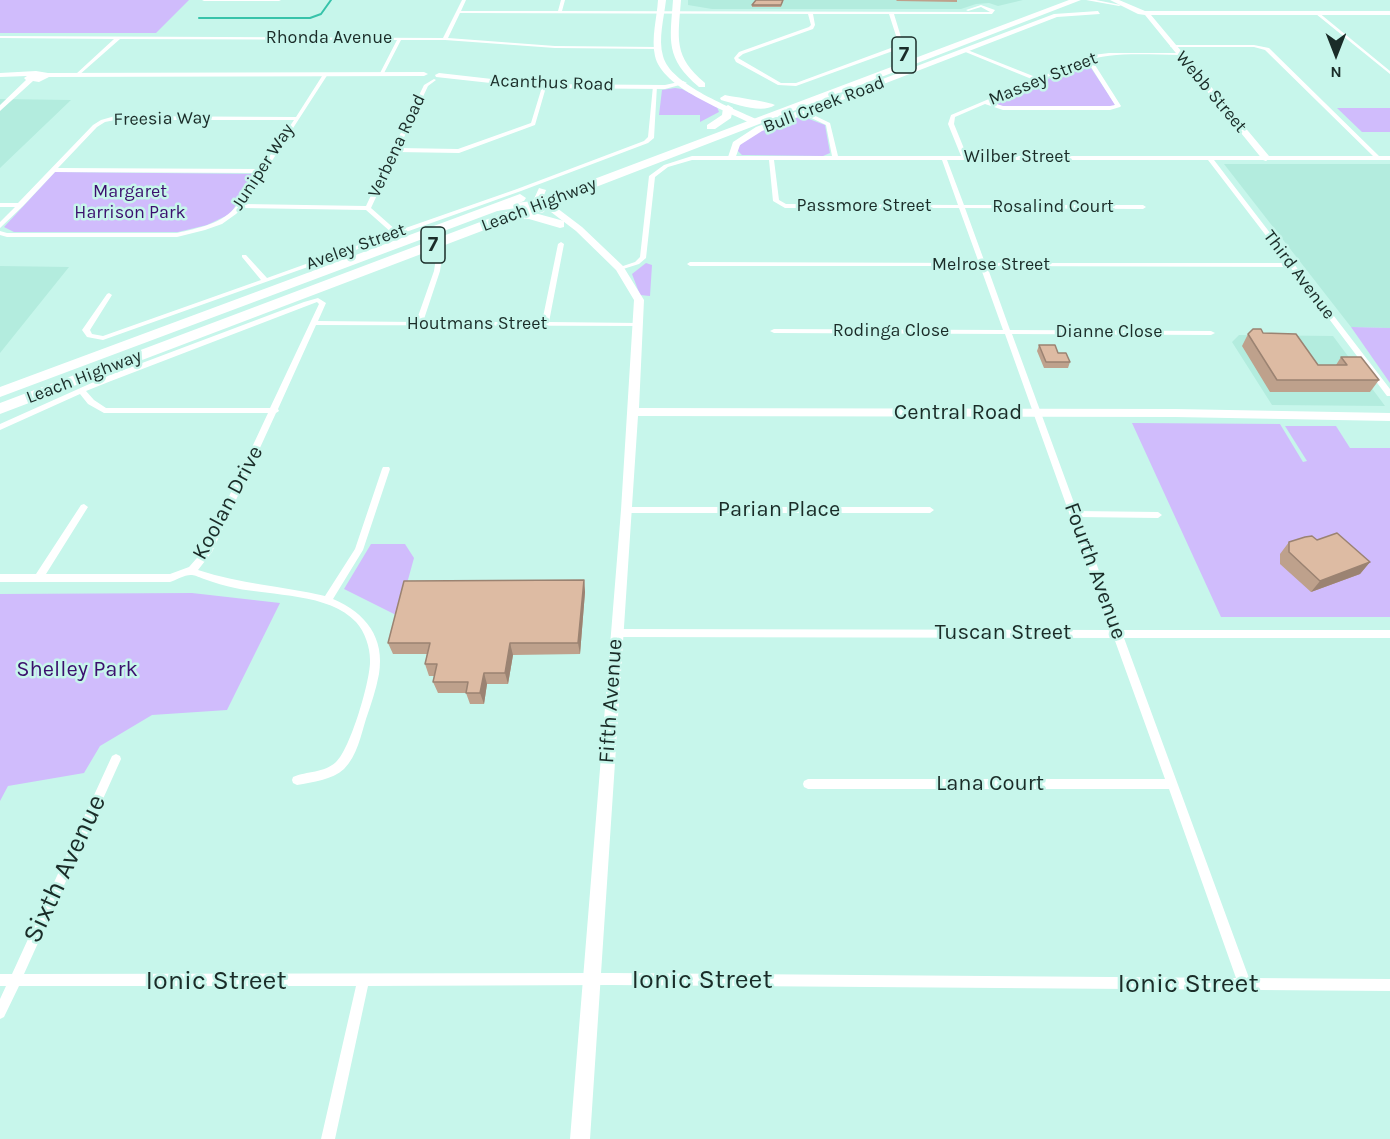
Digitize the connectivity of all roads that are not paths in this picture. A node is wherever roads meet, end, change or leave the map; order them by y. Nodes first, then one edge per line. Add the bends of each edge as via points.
1 (206, 0) edge
2 (279, 0) edge
3 (396, 0) edge
4 (464, 0) edge
5 (563, 0) edge
6 (662, 0) edge
7 (677, 0) edge
8 (1053, 0) edge
9 (1077, 0) edge
10 (1088, 0) edge
11 (1104, 0) edge
12 (380, 2) edge
13 (1116, 3) edge
14 (677, 11) junction
15 (459, 12) junction
16 (560, 12) junction
17 (661, 12) junction
18 (810, 12) junction
19 (891, 12) junction
20 (960, 12) junction
21 (1098, 13) dead end
22 (1318, 13) junction
23 (1390, 13) edge
24 (1143, 14) junction
25 (0, 37) edge
26 (119, 37) junction
27 (400, 38) junction
28 (446, 39) junction
29 (1172, 46) junction
30 (658, 48) junction
31 (965, 50) junction
32 (1179, 54) junction
33 (1080, 62) junction
34 (326, 74) junction
35 (1390, 74) edge
36 (0, 75) edge
37 (74, 75) junction
38 (381, 75) junction
39 (689, 75) junction
40 (38, 77) junction
41 (422, 78) junction
42 (1039, 80) junction
43 (683, 83) junction
44 (655, 86) junction
45 (703, 86) junction
46 (544, 87) junction
47 (984, 102) junction
48 (727, 103) junction
49 (770, 105) junction
50 (0, 109) edge
51 (803, 112) junction
52 (752, 117) junction
53 (295, 118) junction
54 (711, 127) junction
55 (394, 150) junction
56 (732, 157) junction
57 (771, 157) junction
58 (835, 157) junction
59 (964, 157) junction
60 (945, 158) junction
61 (1210, 158) junction
62 (1266, 158) junction
63 (1378, 158) junction
64 (1390, 158) edge
65 (54, 171) junction
66 (262, 171) junction
67 (542, 190) junction
68 (575, 191) junction
69 (21, 204) junction
70 (0, 205) edge
71 (537, 205) junction
72 (240, 206) junction
73 (962, 207) junction
74 (1143, 207) dead end
75 (368, 208) junction
76 (495, 208) junction
77 (514, 214) junction
78 (566, 224) junction
79 (0, 225) edge
80 (0, 233) edge
81 (395, 233) junction
82 (561, 244) dead end
83 (244, 256) dead end
84 (439, 258) dead end
85 (690, 264) dead end
86 (983, 265) junction
87 (1292, 265) junction
88 (620, 268) junction
89 (265, 280) junction
90 (109, 296) dead end
91 (315, 322) junction
92 (419, 324) junction
93 (545, 324) junction
94 (639, 325) junction
95 (774, 331) dead end
96 (1008, 332) junction
97 (1211, 333) dead end
98 (82, 391) junction
99 (0, 392) edge
100 (1389, 396) edge
101 (0, 409) edge
102 (275, 411) junction
103 (1390, 411) edge
104 (633, 412) junction
105 (1037, 413) junction
106 (1282, 414) junction
107 (1390, 417) edge
108 (0, 427) edge
109 (386, 469) dead end
110 (84, 507) dead end
111 (627, 510) junction
112 (930, 510) dead end
113 (1074, 514) junction
114 (1158, 515) dead end
115 (191, 571) junction
116 (0, 578) edge
117 (38, 579) junction
118 (328, 600) junction
119 (617, 633) junction
120 (1117, 633) junction
121 (1390, 634) edge
122 (116, 759) dead end
123 (297, 780) dead end
124 (808, 784) dead end
125 (1172, 784) junction
126 (591, 979) junction
127 (0, 980) edge
128 (15, 980) junction
129 (363, 981) junction
130 (1245, 984) junction
131 (1390, 985) edge
132 (0, 1012) edge
133 (328, 1139) edge
134 (580, 1139) edge

1 - 2 street
3 - 12 street
4 - 15 street
5 - 16 street
6 - 17 main road
7 - 14 main road
8 - 49 highway, Leach Highway / 7
9 - 52 highway, Leach Highway / 7
10 - 13 street, Webb Street
11 - 13 street, Webb Street
13 - 24 street, Webb Street
14 - 17 street
14 - 18 street
14 - 39 main road via 675,54
15 - 16 street
15 - 28 street
16 - 17 street
17 - 30 main road
18 - 19 street
18 - 19 street via 812,28 741,53 736,58 738,62 780,84 802,84 902,46
19 - 20 street
20 - 20 street via 981,6 993,10 988,13
21 - 31 street, Bull Creek Road via 1056,15
22 - 23 street
22 - 24 street
22 - 35 street
24 - 29 street, Webb Street
25 - 26 street, Rhonda Avenue
26 - 27 street, Rhonda Avenue
26 - 37 street
27 - 28 street, Rhonda Avenue
27 - 38 street
28 - 30 street, Rhonda Avenue via 555,47
29 - 32 street, Webb Street
29 - 63 street via 1267,49
30 - 43 main road via 662,64
31 - 42 street
31 - 51 street, Bull Creek Road
32 - 33 street, Massey Street via 1109,54
32 - 62 street, Webb Street
33 - 42 street, Massey Street
33 - 47 street via 1093,66 1118,106 1004,108
34 - 37 street, Acanthus Road
34 - 38 street, Acanthus Road
34 - 53 street, Juniper Way
36 - 40 street, Acanthus Road
37 - 40 street, Acanthus Road
38 - 41 street, Acanthus Road
39 - 43 main road
39 - 45 main road
40 - 50 street
41 - 46 street, Acanthus Road via 450,77
41 - 55 street, Verbena Road
42 - 47 street, Massey Street
43 - 44 street, Acanthus Road
43 - 45 main road
43 - 48 main road
44 - 46 street, Acanthus Road
44 - 81 street, Aveley Street via 650,140
45 - 48 main road
46 - 55 street via 533,123 459,151
47 - 59 street, Massey Street via 951,120
48 - 49 highway
48 - 52 main road
48 - 54 highway via 727,116
49 - 52 highway, Leach Highway / 7
51 - 56 street, Bull Creek Road via 752,134 733,147
51 - 58 street via 828,124
52 - 54 highway, Leach Highway / 7
52 - 68 highway, Leach Highway / 7
53 - 65 street, Freesia Way via 108,119 95,126
53 - 66 street, Juniper Way
54 - 67 highway, Leach Highway / 7
55 - 75 street, Verbena Road
56 - 57 street, Wilber Street
56 - 88 street, Wilber Street via 685,160 658,169 650,179 643,258
57 - 58 street, Wilber Street
57 - 73 street, Passmore Street via 776,201 785,206
58 - 60 street, Wilber Street
59 - 60 street, Wilber Street
59 - 61 street, Wilber Street
60 - 73 street, Fourth Avenue
61 - 62 street, Wilber Street
61 - 87 street, Third Avenue
62 - 63 street, Wilber Street
63 - 64 street, Wilber Street
65 - 66 street
65 - 69 street, Freesia Way
66 - 72 street, Juniper Way
67 - 71 street
67 - 76 highway, Leach Highway / 7
68 - 71 highway, Leach Highway / 7
68 - 78 highway via 562,210
69 - 70 street
69 - 79 street, Freesia Way
71 - 76 street
71 - 77 highway, Leach Highway / 7
71 - 78 street, Fifth Avenue
72 - 75 street
72 - 80 street, Juniper Way via 222,221 177,235
73 - 74 street, Rosalind Court
73 - 86 street, Fourth Avenue
75 - 81 street
76 - 99 highway, Leach Highway / 7
77 - 78 highway via 530,214
77 - 101 highway, Leach Highway / 7
78 - 88 street, Fifth Avenue
81 - 89 street, Aveley Street
82 - 93 street
83 - 89 street
84 - 92 street
85 - 86 street, Melrose Street
86 - 87 street, Melrose Street
86 - 96 street, Fourth Avenue
87 - 100 street, Third Avenue
88 - 94 street, Fifth Avenue via 639,300
89 - 90 street, Aveley Street via 103,338 89,336 86,330
91 - 92 street, Houtmans Street
91 - 98 street, Koolan Drive via 323,303 318,300
91 - 102 street, Koolan Drive
92 - 93 street, Houtmans Street
93 - 94 street, Houtmans Street
94 - 104 street, Fifth Avenue
95 - 96 street, Rodinga Close
96 - 97 street, Dianne Close
96 - 105 street, Fourth Avenue
98 - 102 street via 104,410
98 - 108 street
102 - 115 street, Koolan Drive via 208,552
103 - 106 street, Central Road
104 - 105 street, Central Road
104 - 111 street, Fifth Avenue
105 - 106 street, Central Road
105 - 113 street, Fourth Avenue
106 - 107 street, Central Road
109 - 118 street via 359,550
110 - 117 street
111 - 112 street, Parian Place
111 - 119 street, Fifth Avenue
113 - 114 street
113 - 120 street, Fourth Avenue
115 - 117 street, Koolan Drive via 170,578
115 - 118 street via 230,584
116 - 117 street, Koolan Drive
118 - 123 street via 354,613 369,631 374,644 374,672 352,750 344,764 326,776
119 - 120 street, Tuscan Street
119 - 126 street, Fifth Avenue
120 - 121 street, Tuscan Street
120 - 125 street, Fourth Avenue
122 - 128 street, Sixth Avenue
124 - 125 street, Lana Court
125 - 130 street, Fourth Avenue
126 - 129 street, Ionic Street
126 - 130 street, Ionic Street
126 - 134 street, Fifth Avenue
127 - 128 street, Ionic Street
128 - 129 street, Ionic Street
128 - 132 street, Sixth Avenue
129 - 133 street
130 - 131 street, Ionic Street

